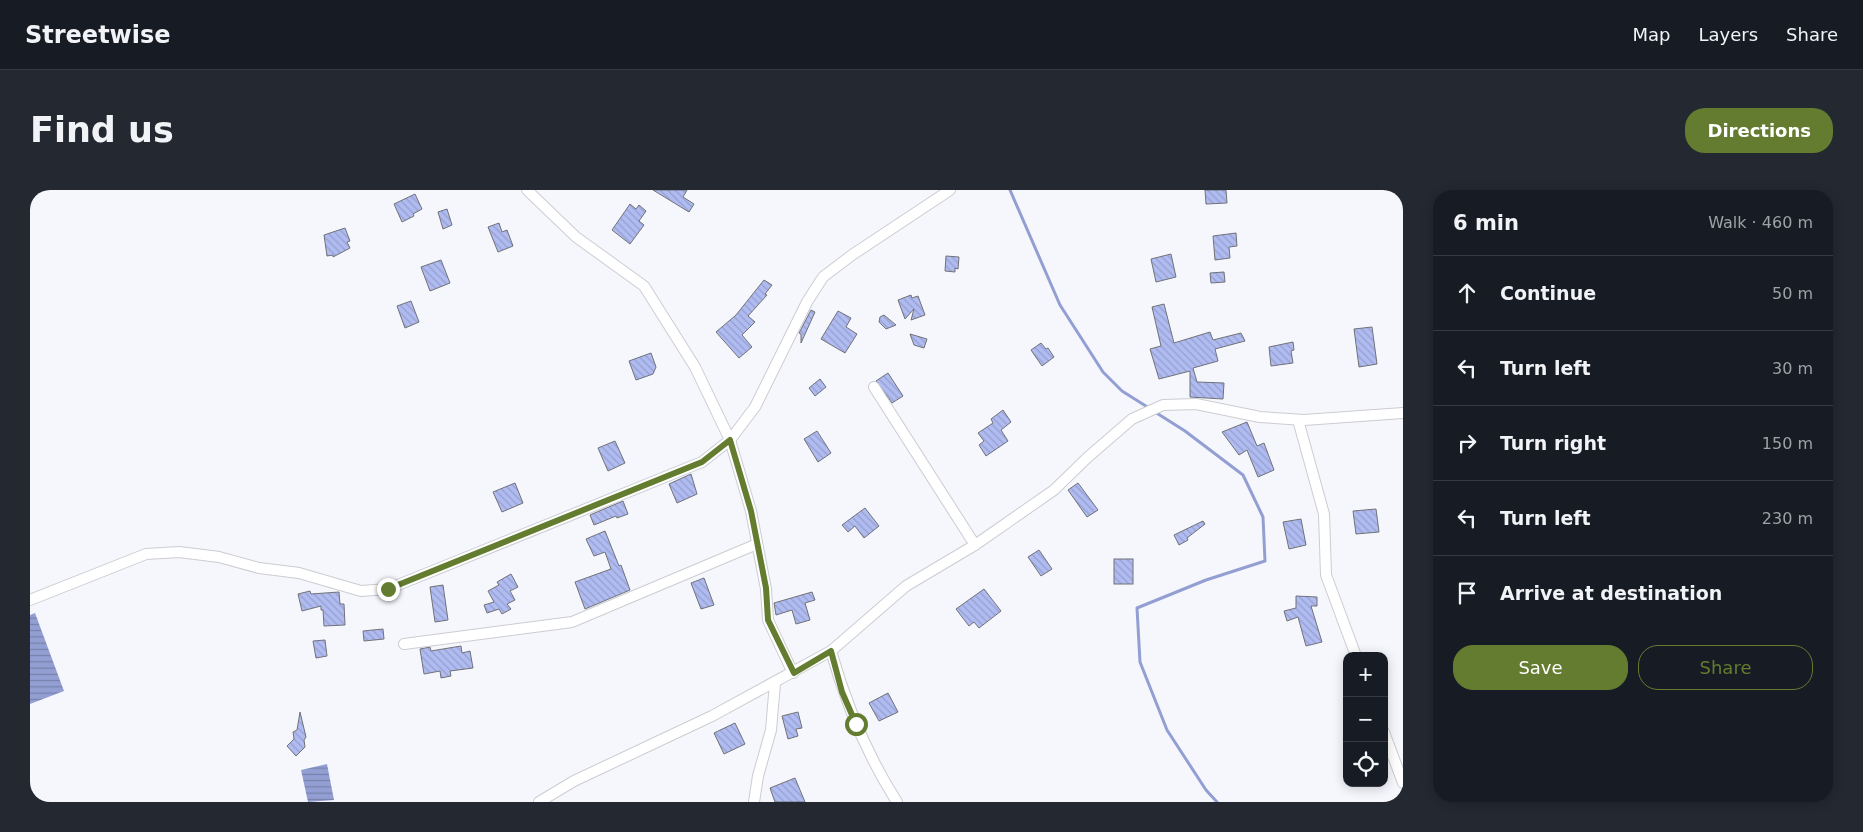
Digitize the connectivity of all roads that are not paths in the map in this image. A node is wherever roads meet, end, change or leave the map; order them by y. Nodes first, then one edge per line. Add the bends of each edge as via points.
1 (527, 190) edge
2 (950, 190) edge
3 (874, 387) dead end
4 (1403, 413) edge
5 (1298, 420) junction
6 (730, 440) junction
7 (758, 544) junction
8 (975, 544) junction
9 (31, 596) edge
10 (404, 644) dead end
11 (831, 651) junction
12 (1355, 652) edge
13 (794, 673) junction
14 (775, 683) junction
15 (1388, 742) edge
16 (1403, 783) edge
17 (538, 802) edge
18 (754, 802) edge
19 (897, 802) edge

1 - 6 street via 576,237 644,286 696,367
2 - 6 street via 823,277 807,302 755,407
3 - 8 street
4 - 5 street
5 - 8 street via 1260,417 1196,404 1163,405 1132,419 1054,490
5 - 12 street via 1324,514 1326,575
6 - 7 street
6 - 9 street via 702,462 388,589 361,590 219,557 178,552 146,554
7 - 10 street via 572,622
7 - 13 street via 768,620
8 - 11 street via 906,586
11 - 13 street
11 - 19 street via 847,706
13 - 14 street
14 - 17 street via 574,781
14 - 18 street via 771,730
15 - 16 street

